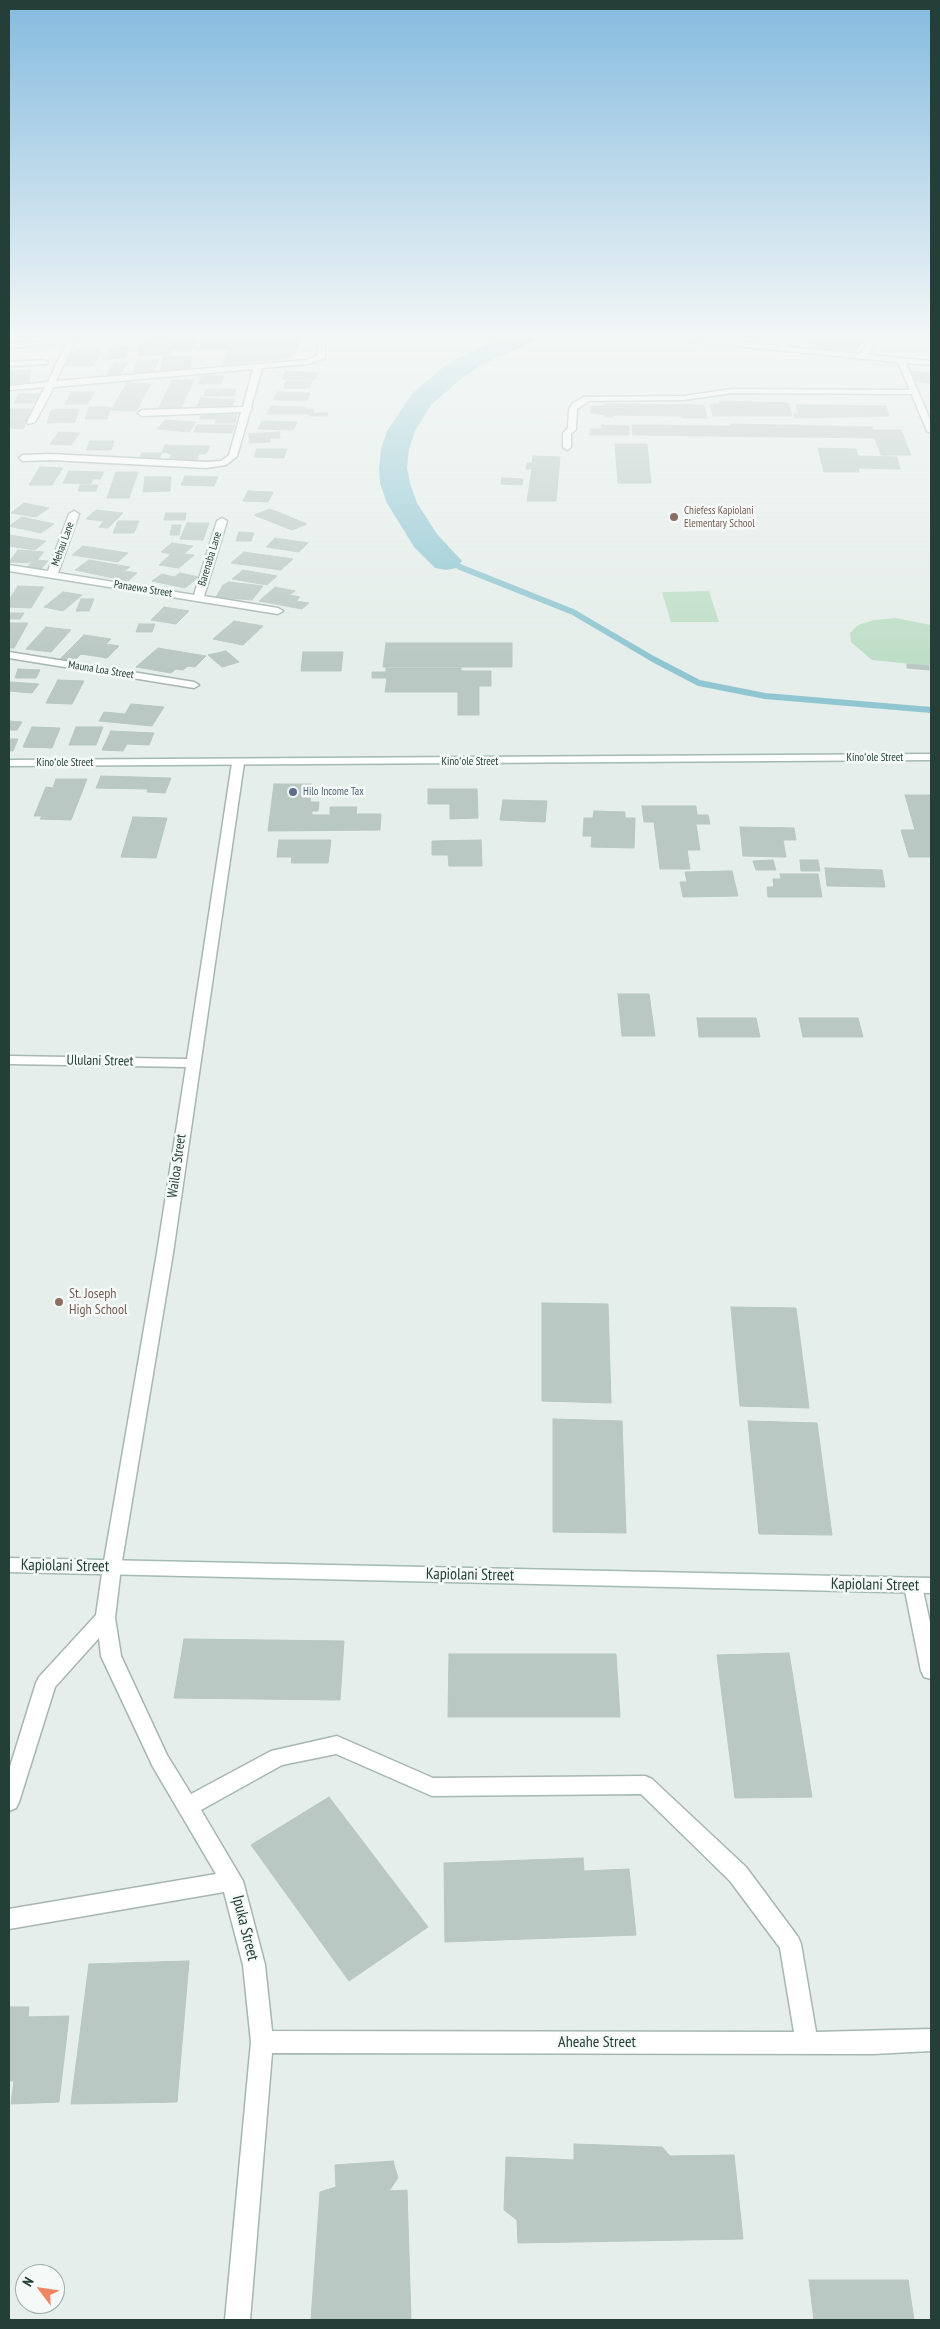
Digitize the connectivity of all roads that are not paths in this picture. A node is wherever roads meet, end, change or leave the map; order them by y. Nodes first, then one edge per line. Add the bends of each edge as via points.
1 (238, 442) edge
2 (567, 442) edge
3 (567, 447) dead end
4 (23, 458) dead end
5 (74, 514) dead end
6 (222, 521) dead end
7 (9, 568) edge
8 (52, 575) junction
9 (198, 598) junction
10 (278, 611) dead end
11 (9, 655) edge
12 (194, 685) dead end
13 (931, 757) edge
14 (9, 763) edge
15 (238, 763) junction
16 (9, 1060) edge
17 (192, 1063) junction
18 (9, 1565) edge
19 (112, 1568) junction
20 (922, 1586) edge
21 (105, 1618) junction
22 (931, 1671) edge
23 (9, 1802) edge
24 (187, 1807) junction
25 (232, 1881) junction
26 (9, 1919) edge
27 (931, 2040) edge
28 (262, 2042) junction
29 (807, 2042) junction
30 (238, 2320) edge

1 - 4 street via 233,456 223,463 206,465
2 - 3 street
5 - 8 street, Mehau Lane
6 - 9 street, Barenaba Lane
7 - 8 street, Panaewa Street
8 - 9 street, Panaewa Street
9 - 10 street, Panaewa Street
11 - 12 street, Mauna Loa Street
13 - 15 street, Kinoʻole Street
14 - 15 street, Kinoʻole Street
15 - 17 street, Wailoa Street
16 - 17 street, Ululani Street
17 - 19 street, Wailoa Street via 165,1253
18 - 19 street, Kapiolani Street
19 - 20 street, Kapiolani Street
19 - 21 street, Ipuka Street
20 - 22 street
21 - 23 street via 46,1683
21 - 24 street, Ipuka Street via 111,1656 160,1761
24 - 25 street, Ipuka Street
24 - 29 street via 278,1757 337,1745 432,1787 645,1785 738,1874 790,1944
25 - 26 street
25 - 28 street, Ipuka Street via 254,1965
27 - 29 street, Aheahe Street
28 - 29 street, Aheahe Street
28 - 30 street, Ipuka Street

